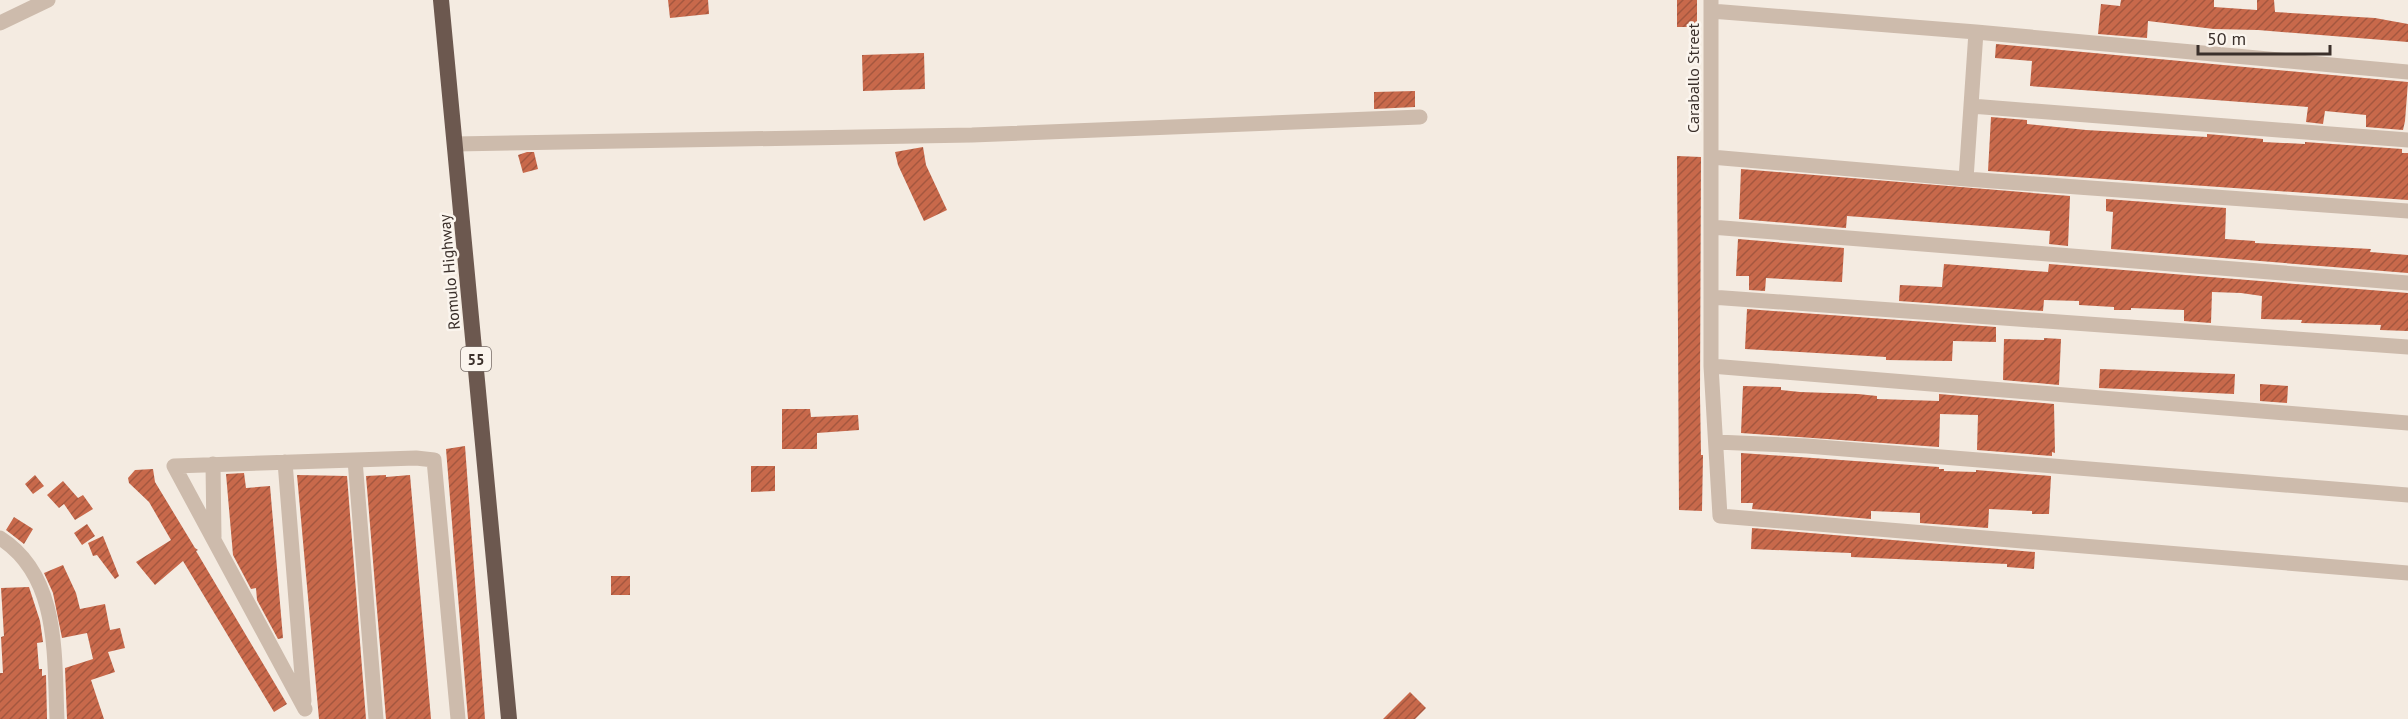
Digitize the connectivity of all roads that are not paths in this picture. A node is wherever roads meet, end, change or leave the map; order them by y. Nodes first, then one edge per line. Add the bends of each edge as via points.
1 (48, 0) edge
2 (441, 0) edge
3 (1711, 5) edge
4 (0, 22) edge
5 (1976, 32) junction
6 (2408, 72) edge
7 (1971, 106) junction
8 (1420, 117) dead end
9 (2408, 140) edge
10 (455, 144) junction
11 (1711, 157) junction
12 (1966, 179) junction
13 (2408, 211) edge
14 (1711, 227) junction
15 (2408, 283) edge
16 (1711, 297) junction
17 (2408, 347) edge
18 (1712, 366) junction
19 (2408, 423) edge
20 (1716, 442) junction
21 (355, 460) junction
22 (285, 462) junction
23 (213, 464) junction
24 (2408, 495) edge
25 (0, 538) edge
26 (214, 540) junction
27 (2408, 573) edge
28 (306, 714) edge
29 (57, 719) edge
30 (376, 719) edge
31 (458, 719) edge
32 (509, 719) edge

1 - 4 street
2 - 10 highway, Romulo Highway / 55
3 - 5 street
3 - 11 street, Caraballo Street
5 - 6 street
5 - 7 street
7 - 9 street
7 - 12 street
8 - 10 street via 972,135
10 - 32 highway, Romulo Highway / 55
11 - 12 street
11 - 14 street, Caraballo Street
12 - 13 street
14 - 15 street
14 - 16 street, Caraballo Street
16 - 17 street
16 - 18 street, Caraballo Street
18 - 19 street
18 - 20 street, Caraballo Street
20 - 24 street
20 - 27 street, Caraballo Street via 1720,516
21 - 22 street
21 - 30 street
21 - 31 street via 434,460
22 - 23 street
22 - 28 street
23 - 26 street
23 - 26 street via 174,466
25 - 29 street via 16,548 32,568 48,606
26 - 28 street

